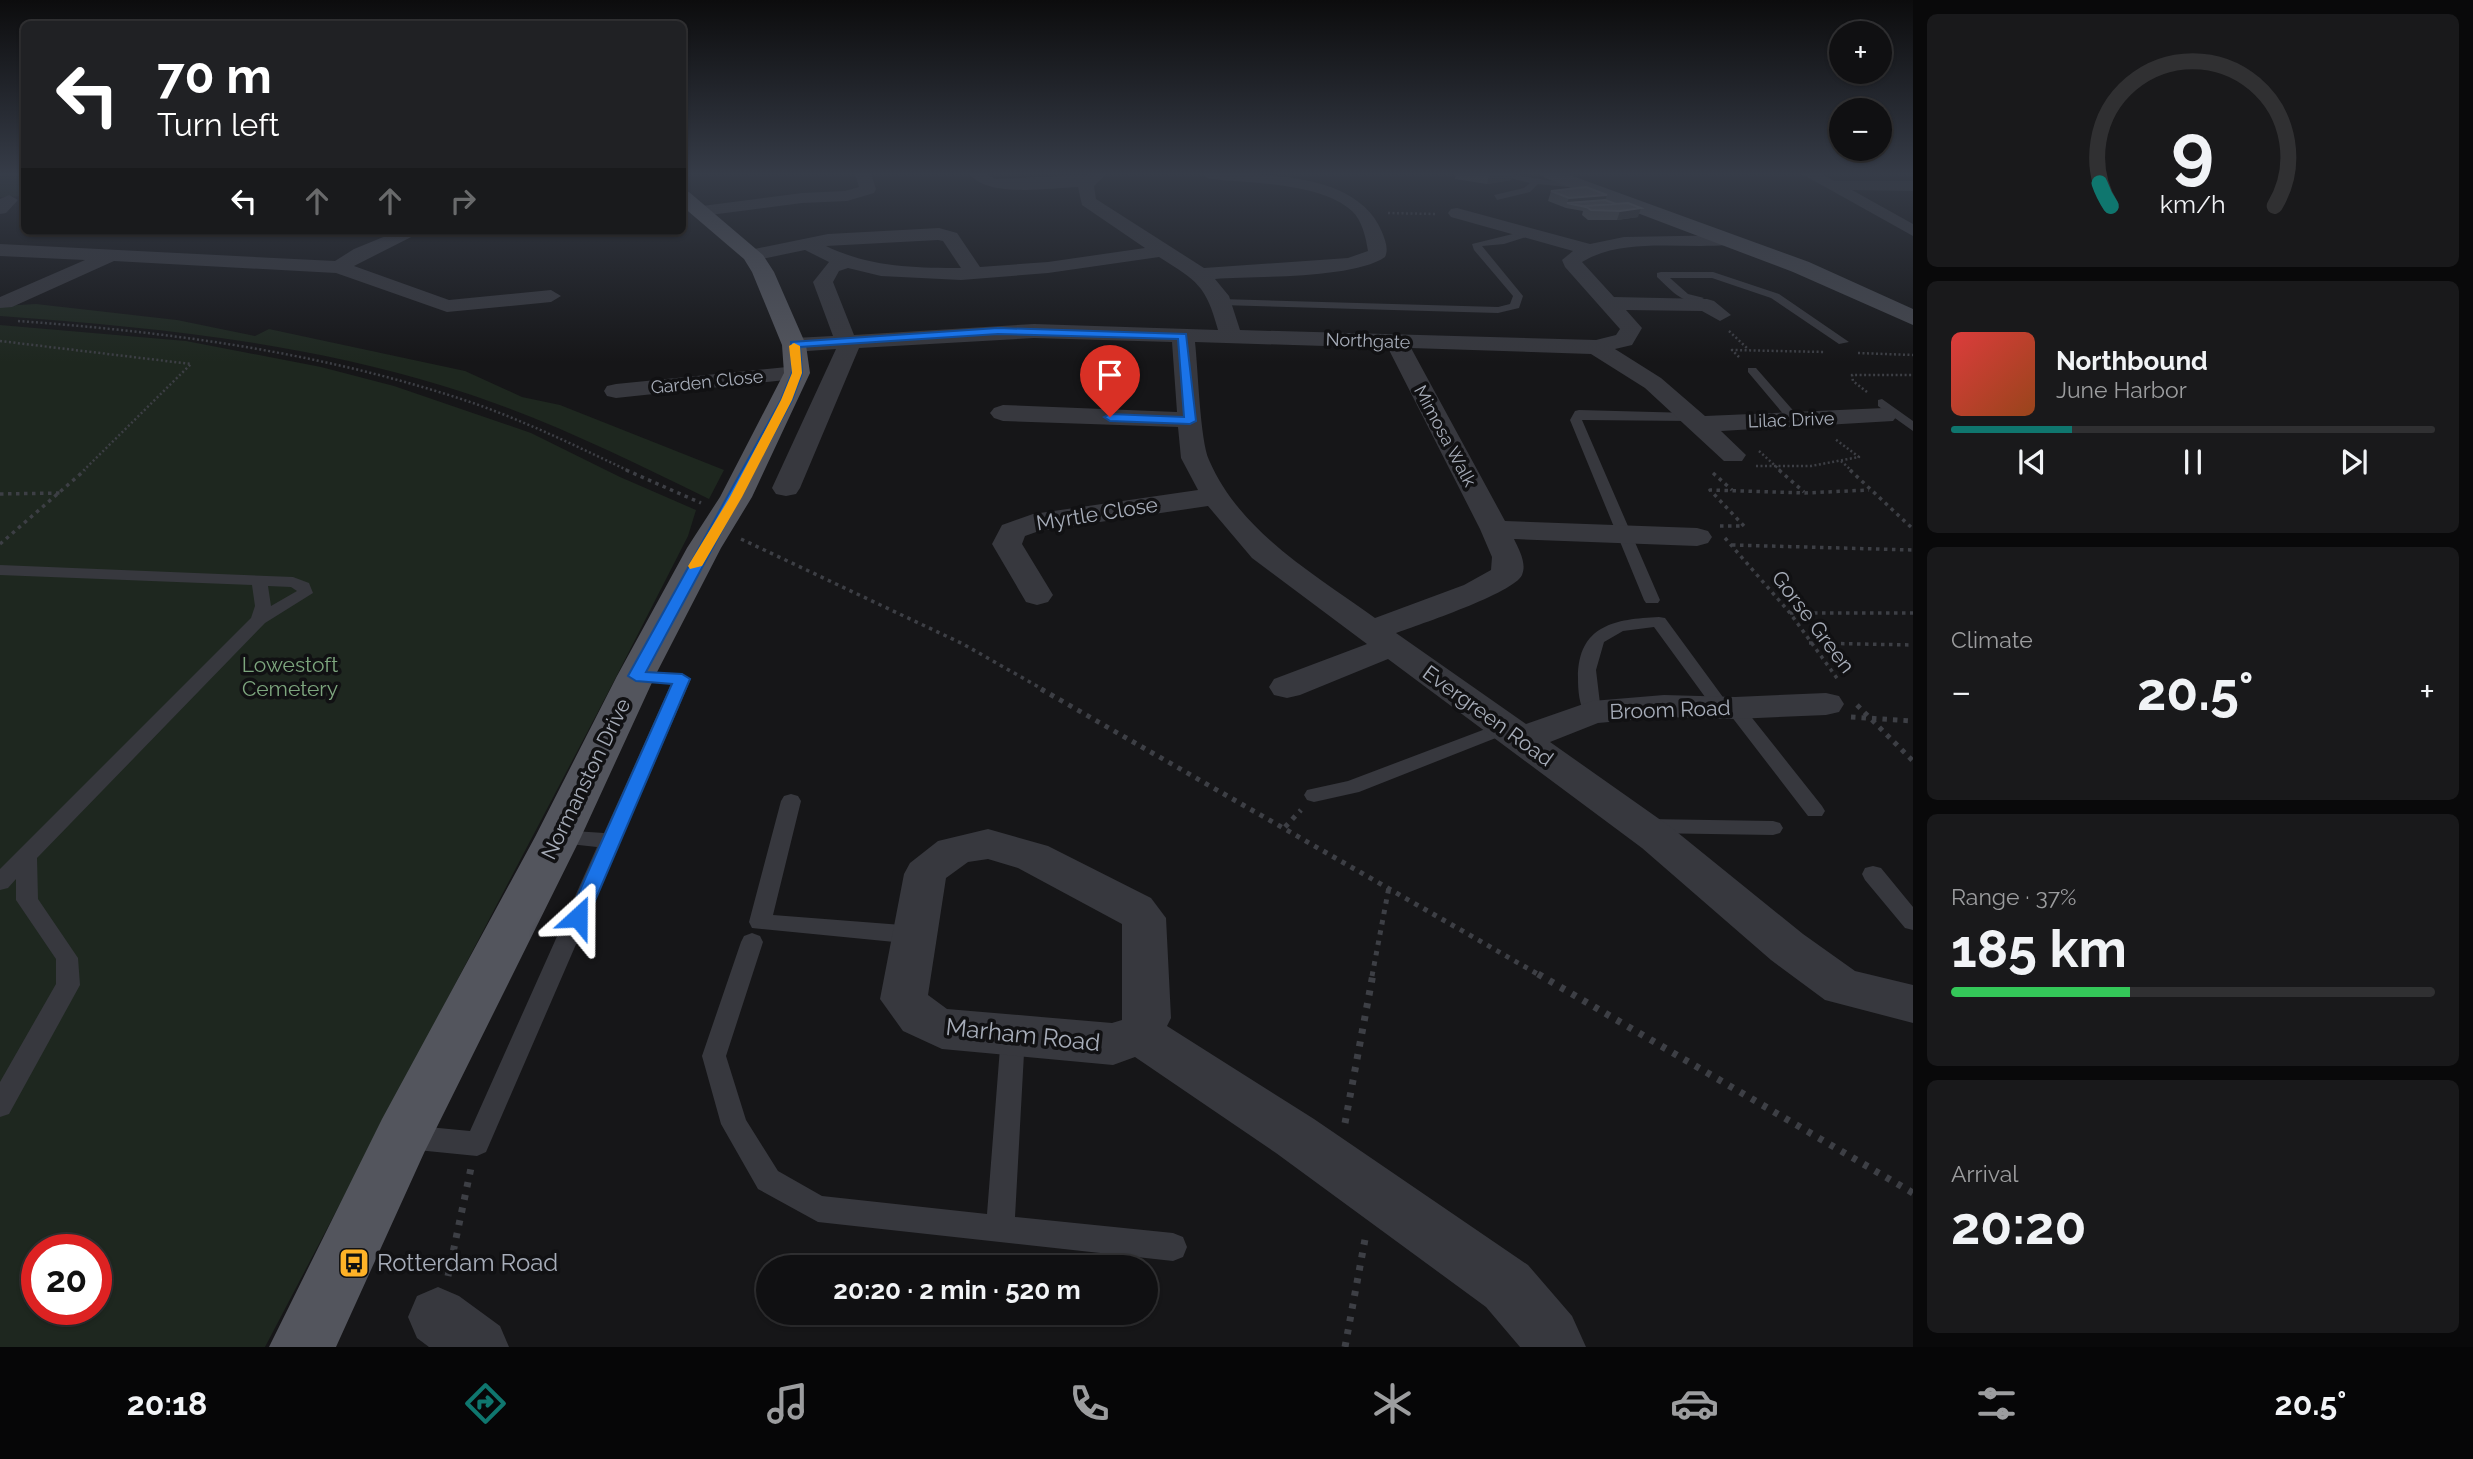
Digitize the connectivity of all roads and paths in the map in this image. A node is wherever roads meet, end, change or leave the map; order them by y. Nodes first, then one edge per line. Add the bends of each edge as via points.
1 (400, 237) edge
2 (731, 237) edge
3 (886, 237) edge
4 (949, 237) edge
5 (1142, 237) edge
6 (1373, 237) edge
7 (1517, 237) edge
8 (1544, 237) edge
9 (1720, 237) edge
10 (1726, 239) junction
11 (808, 244) junction
12 (111, 245) junction
13 (1587, 249) junction
14 (0, 250) edge
15 (1164, 250) junction
16 (752, 255) junction
17 (847, 262) junction
18 (339, 267) junction
19 (974, 273) junction
20 (1200, 274) junction
21 (551, 296) dead end
22 (1221, 302) junction
23 (1610, 303) junction
24 (1709, 306) joint
25 (8, 312) joint
26 (1912, 317) edge
27 (1183, 336) junction
28 (1231, 337) junction
29 (0, 341) edge
30 (849, 341) junction
31 (1396, 342) junction
32 (1843, 342) dead end
33 (794, 345) junction
34 (1596, 347) junction
35 (1831, 352) dead end
36 (1858, 353) dead end
37 (1913, 355) edge
38 (1753, 371) joint
39 (797, 373) junction
40 (1913, 375) edge
41 (616, 391) dead end
42 (1883, 410) junction
43 (1003, 413) dead end
44 (1801, 419) junction
45 (1695, 420) junction
46 (1190, 421) junction
47 (1727, 422) junction
48 (1913, 427) edge
49 (1733, 455) dead end
50 (1842, 461) junction
51 (1774, 466) junction
52 (825, 470) dead end
53 (1869, 490) junction
54 (61, 492) junction
55 (1805, 493) junction
56 (0, 494) edge
57 (1215, 496) junction
58 (720, 520) junction
59 (1494, 529) junction
60 (1913, 529) edge
61 (1623, 534) junction
62 (1697, 537) joint
63 (0, 544) edge
64 (1730, 544) junction
65 (1913, 550) edge
66 (0, 570) edge
67 (259, 581) junction
68 (1037, 595) dead end
69 (1652, 600) dead end
70 (1790, 613) junction
71 (1913, 613) edge
72 (259, 620) junction
73 (1381, 639) junction
74 (1809, 643) junction
75 (1913, 645) edge
76 (636, 676) junction
77 (1287, 687) dead end
78 (1840, 696) junction
79 (1729, 708) junction
80 (1592, 712) junction
81 (1868, 719) junction
82 (1913, 721) edge
83 (1512, 734) junction
84 (1913, 761) edge
85 (1314, 795) dead end
86 (792, 802) dead end
87 (1815, 811) dead end
88 (1640, 825) junction
89 (1773, 828) dead end
90 (558, 837) junction
91 (612, 841) junction
92 (26, 855) junction
93 (1873, 874) dead end
94 (0, 882) edge
95 (1389, 887) junction
96 (1913, 922) edge
97 (915, 935) junction
98 (752, 942) dead end
99 (1913, 1004) edge
100 (1139, 1034) junction
101 (1013, 1035) junction
102 (0, 1106) edge
103 (402, 1137) junction
104 (477, 1144) junction
105 (1356, 1179) junction
106 (1913, 1192) edge
107 (1000, 1229) junction
108 (1174, 1247) dead end
109 (459, 1332) edge
110 (302, 1347) edge
111 (1345, 1347) edge
112 (1556, 1347) edge

1 - 18 street
2 - 16 main road, Normanston Drive
3 - 11 street
4 - 19 street
5 - 15 street
6 - 20 street via 1378,253 1348,264
7 - 22 lane via 1477,244 1518,296 1515,306 1497,310
8 - 13 street
9 - 10 main road
10 - 13 street
10 - 26 main road via 1826,277
11 - 16 street
11 - 17 street
12 - 14 street via 69,251
12 - 18 street
12 - 25 street
13 - 23 street, Northgate via 1572,260
15 - 19 street
15 - 20 street
16 - 33 main road, Normanston Drive via 776,296
17 - 19 street via 933,274
17 - 30 street via 832,267 822,282
18 - 21 street via 446,306
20 - 22 street
22 - 28 street
23 - 24 street
23 - 34 street, Northgate via 1631,328 1630,334
24 - 32 lane via 1685,297 1661,275 1713,275 1774,296
25 - 58 path via 292,355 471,402 544,430
27 - 28 street, Northgate
27 - 30 street, Northgate via 1010,331
27 - 46 street, Evergreen Road
28 - 31 street, Northgate
29 - 54 path via 191,364
30 - 33 street, Northgate
30 - 52 street via 792,478
31 - 34 street, Northgate
31 - 59 street, Mimosa Walk
33 - 39 main road, Normanston Drive
34 - 45 street, Lilac Drive via 1653,383
35 - 38 path via 1732,350
36 - 37 path
38 - 44 lane
39 - 41 street, Garden Close
39 - 58 main road, Normanston Drive
40 - 42 path via 1852,375
42 - 44 street, Lilac Drive
42 - 48 lane
43 - 46 street
44 - 47 street, Lilac Drive
44 - 50 path via 1860,457
45 - 47 street, Lilac Drive
45 - 49 street, Lilac Drive
45 - 61 lane via 1579,414 1576,420
46 - 57 street, Evergreen Road via 1194,458
47 - 51 path
50 - 51 path
50 - 53 path
51 - 55 path
53 - 55 path
53 - 60 path
54 - 56 path
54 - 63 path
55 - 64 path via 1710,490 1744,526 1714,526
57 - 68 street, Myrtle Close via 1032,523 1012,531 1007,544
57 - 73 street, Evergreen Road via 1263,552
58 - 76 main road, Normanston Drive
58 - 95 path via 741,539 963,644
59 - 61 street
59 - 73 street, Mimosa Walk via 1507,557 1507,574
61 - 62 street
61 - 69 lane
62 - 64 path
64 - 65 path
64 - 70 path, Gorse Green
66 - 67 lane
67 - 72 lane via 263,606
67 - 72 lane via 293,582 303,586 305,593
70 - 71 path
70 - 74 path, Gorse Green
72 - 92 lane
73 - 77 street
73 - 83 street, Evergreen Road
74 - 75 path
74 - 78 path, Gorse Green
76 - 90 main road, Normanston Drive
76 - 91 lane via 682,679
78 - 79 street, Broom Road
78 - 81 path, Gorse Green
78 - 81 path via 1856,719
79 - 80 street, Broom Road via 1664,706
79 - 80 lane via 1660,622 1629,624 1603,633 1591,652 1586,688
79 - 87 lane
80 - 83 street, Broom Road
81 - 82 path
81 - 84 path, Gorse Green
83 - 85 lane via 1352,787
83 - 88 street, Evergreen Road
86 - 97 lane via 760,922
88 - 89 lane
88 - 99 street, Evergreen Road via 1787,947 1842,986
90 - 91 lane
90 - 103 main road, Normanston Drive
91 - 104 lane
92 - 94 lane
92 - 102 lane via 27,900 67,958 68,985
93 - 96 lane
95 - 105 path
95 - 106 path
97 - 100 street, Marham Road via 925,874 934,862 950,852 988,844 1033,857 1144,918 1147,1018
97 - 101 street, Marham Road via 904,999 915,1015 942,1029
98 - 107 lane via 714,1056 734,1124 768,1180 818,1209
100 - 101 street, Marham Road via 1113,1044
100 - 105 street
101 - 107 lane
103 - 104 lane
103 - 110 main road, Normanston Drive
104 - 109 path
105 - 111 path
105 - 112 street via 1507,1286
107 - 108 lane

